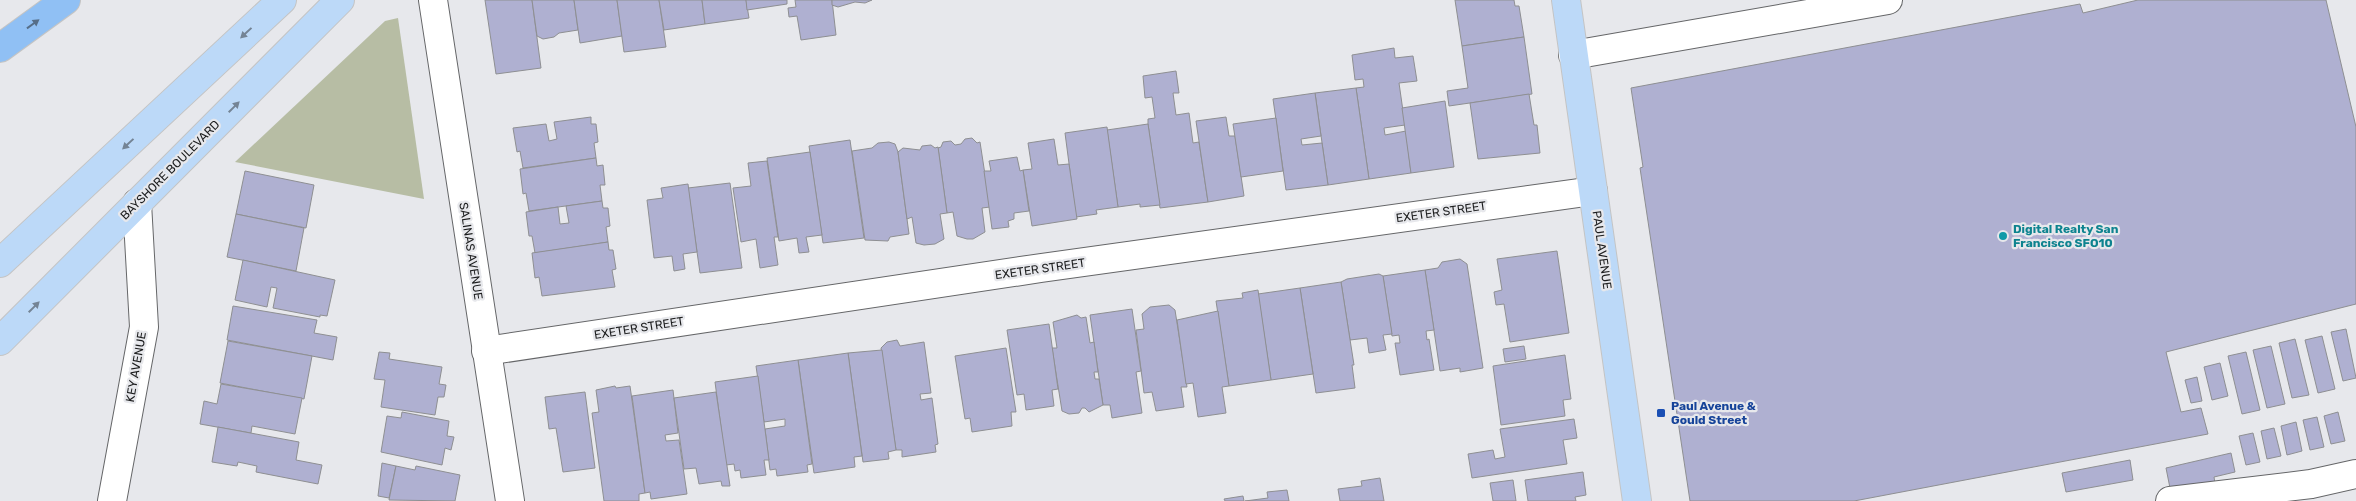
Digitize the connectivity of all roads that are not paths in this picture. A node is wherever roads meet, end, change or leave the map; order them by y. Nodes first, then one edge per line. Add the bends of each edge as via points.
1 (66, 0) edge
2 (282, 0) edge
3 (340, 0) edge
4 (433, 0) edge
5 (1566, 0) edge
6 (1888, 0) edge
7 (0, 48) edge
8 (1573, 55) junction
9 (1593, 191) junction
10 (137, 202) junction
11 (0, 263) edge
12 (0, 341) edge
13 (486, 351) junction
14 (2356, 474) edge
15 (112, 501) edge
16 (510, 501) edge
17 (1637, 501) edge
18 (2170, 501) edge

7 -> 1 highway
2 -> 11 main road
10 -> 3 main road, BAYSHORE BOULEVARD
4 - 13 street, SALINAS AVENUE
5 - 8 main road, PAUL AVENUE
6 - 8 street
8 - 9 main road, PAUL AVENUE
9 - 13 street, EXETER STREET via 1041,268
9 - 17 main road, PAUL AVENUE
12 -> 10 main road, BAYSHORE BOULEVARD
10 - 15 street, KEY AVENUE via 144,327
13 - 16 street, SALINAS AVENUE
14 - 18 street via 2311,484

